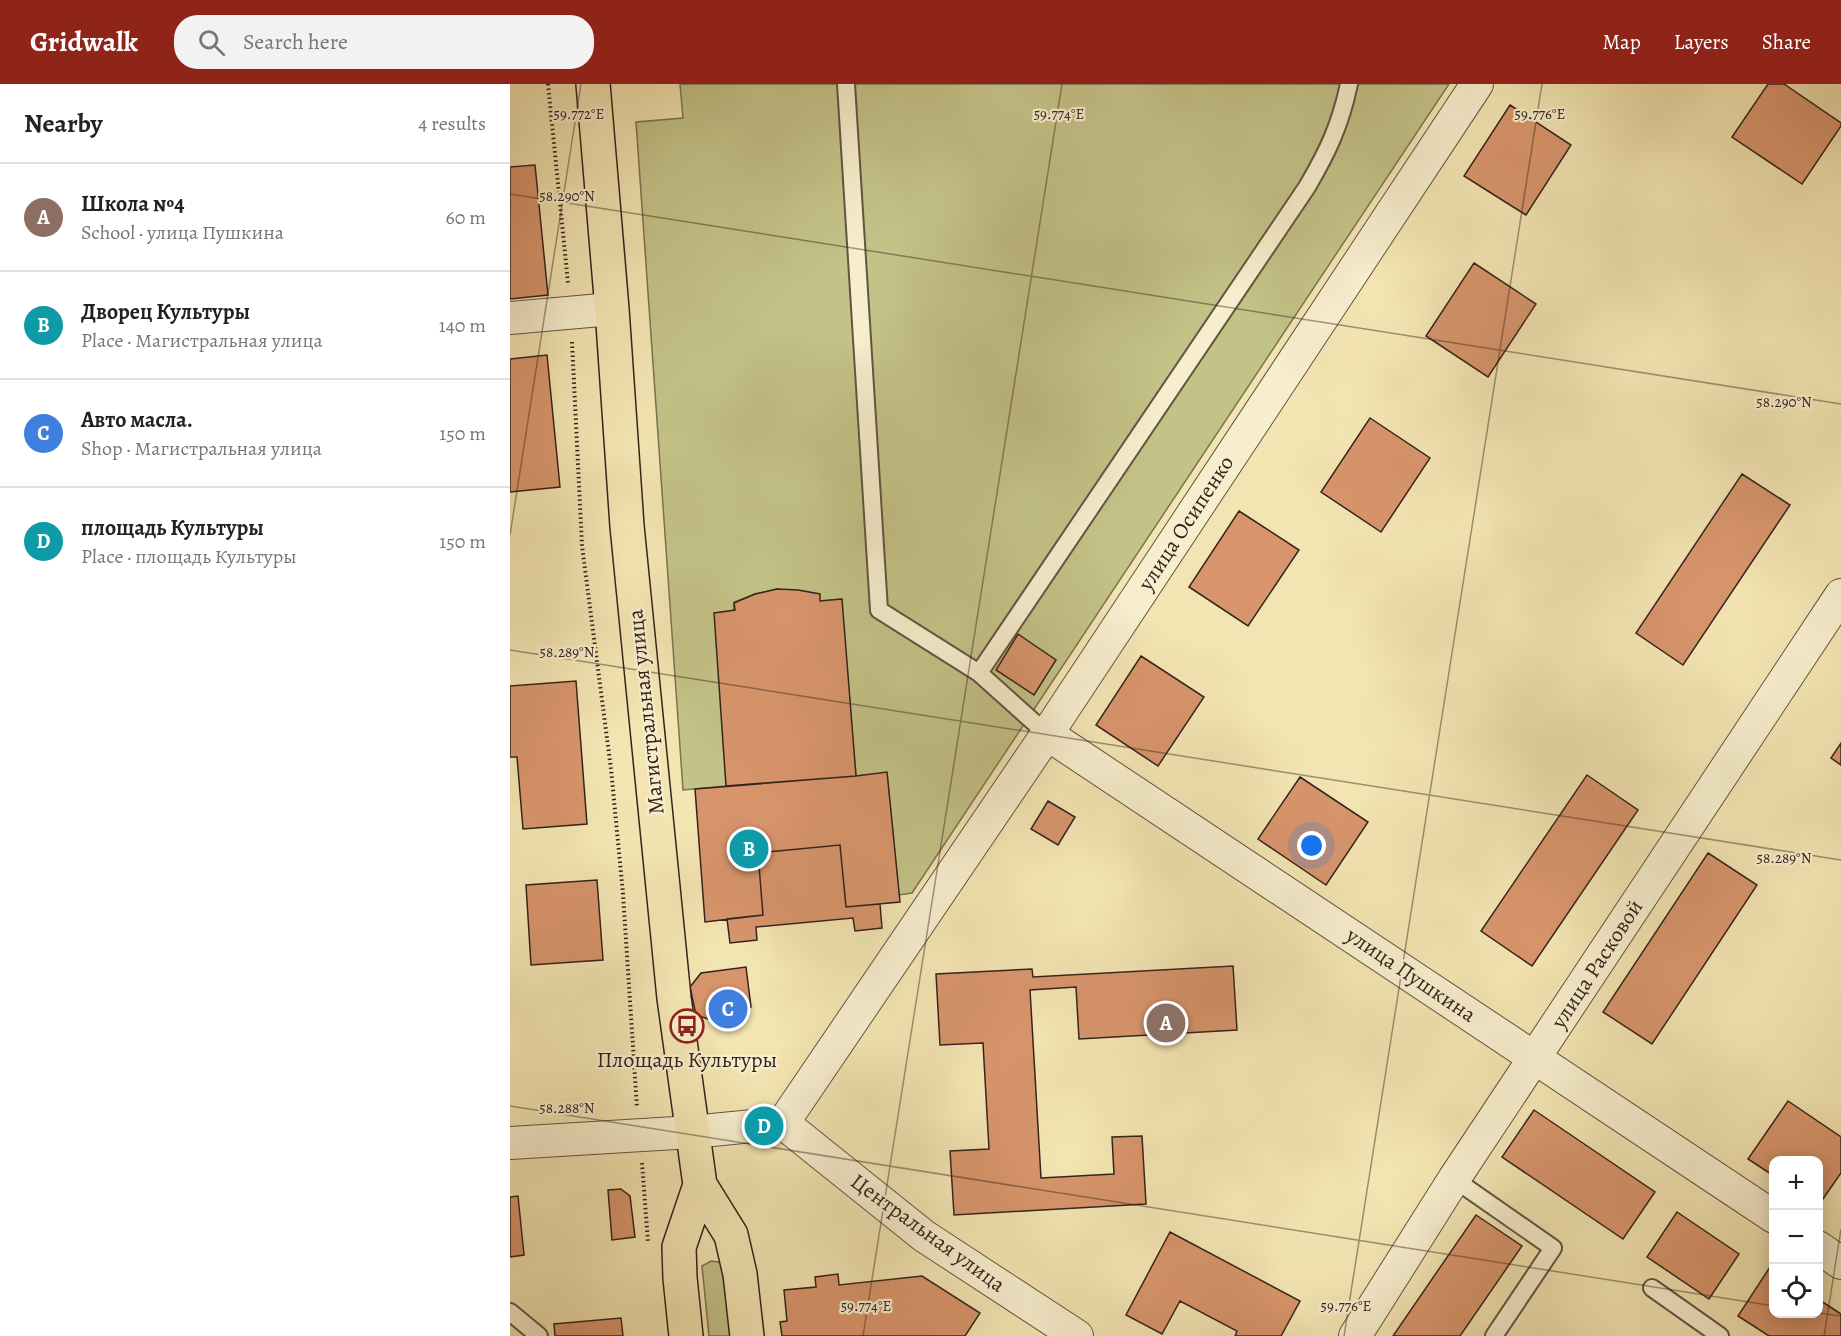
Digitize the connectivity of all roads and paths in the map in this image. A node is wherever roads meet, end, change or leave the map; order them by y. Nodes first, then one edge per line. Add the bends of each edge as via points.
1 (548, 84) edge
2 (593, 84) edge
3 (846, 84) edge
4 (1349, 84) edge
5 (1477, 84) edge
6 (612, 309) junction
7 (571, 313) junction
8 (510, 318) edge
9 (1841, 595) edge
10 (979, 673) junction
11 (1047, 734) junction
12 (1535, 1057) junction
13 (783, 1123) junction
14 (692, 1132) junction
15 (639, 1135) junction
16 (510, 1143) edge
17 (1454, 1179) junction
18 (700, 1185) junction
19 (1769, 1214) edge
20 (649, 1248) dead end
21 (1823, 1250) edge
22 (1841, 1263) edge
23 (1652, 1288) dead end
24 (510, 1312) edge
25 (539, 1336) edge
26 (686, 1336) edge
27 (747, 1336) edge
28 (1077, 1336) edge
29 (1355, 1336) edge
30 (1494, 1336) edge
31 (1720, 1336) edge

1 - 7 path
2 - 6 main road, Магистральная улица
3 - 10 lane via 879,610
4 - 10 lane via 1328,152 1307,187
5 - 11 street, улица Осипенко
6 - 7 street
6 - 14 main road, Магистральная улица via 627,526 674,998
7 - 8 street
7 - 15 path via 582,546 611,769
9 - 12 street, улица Расковой
10 - 11 lane
11 - 12 street, улица Пушкина
11 - 13 street, улица Осипенко
12 - 17 street, улица Расковой
12 - 19 street, улица Пушкина
13 - 14 street
13 - 28 street, Центральная улица via 924,1236
14 - 15 street
14 - 18 main road, Магистральная улица
15 - 16 street
15 - 20 path
17 - 29 street, улица Расковой
17 - 30 lane via 1553,1248
18 - 26 main road, Магистральная улица via 680,1246
18 - 27 main road via 731,1235
21 - 22 street
23 - 31 lane
24 - 25 lane

